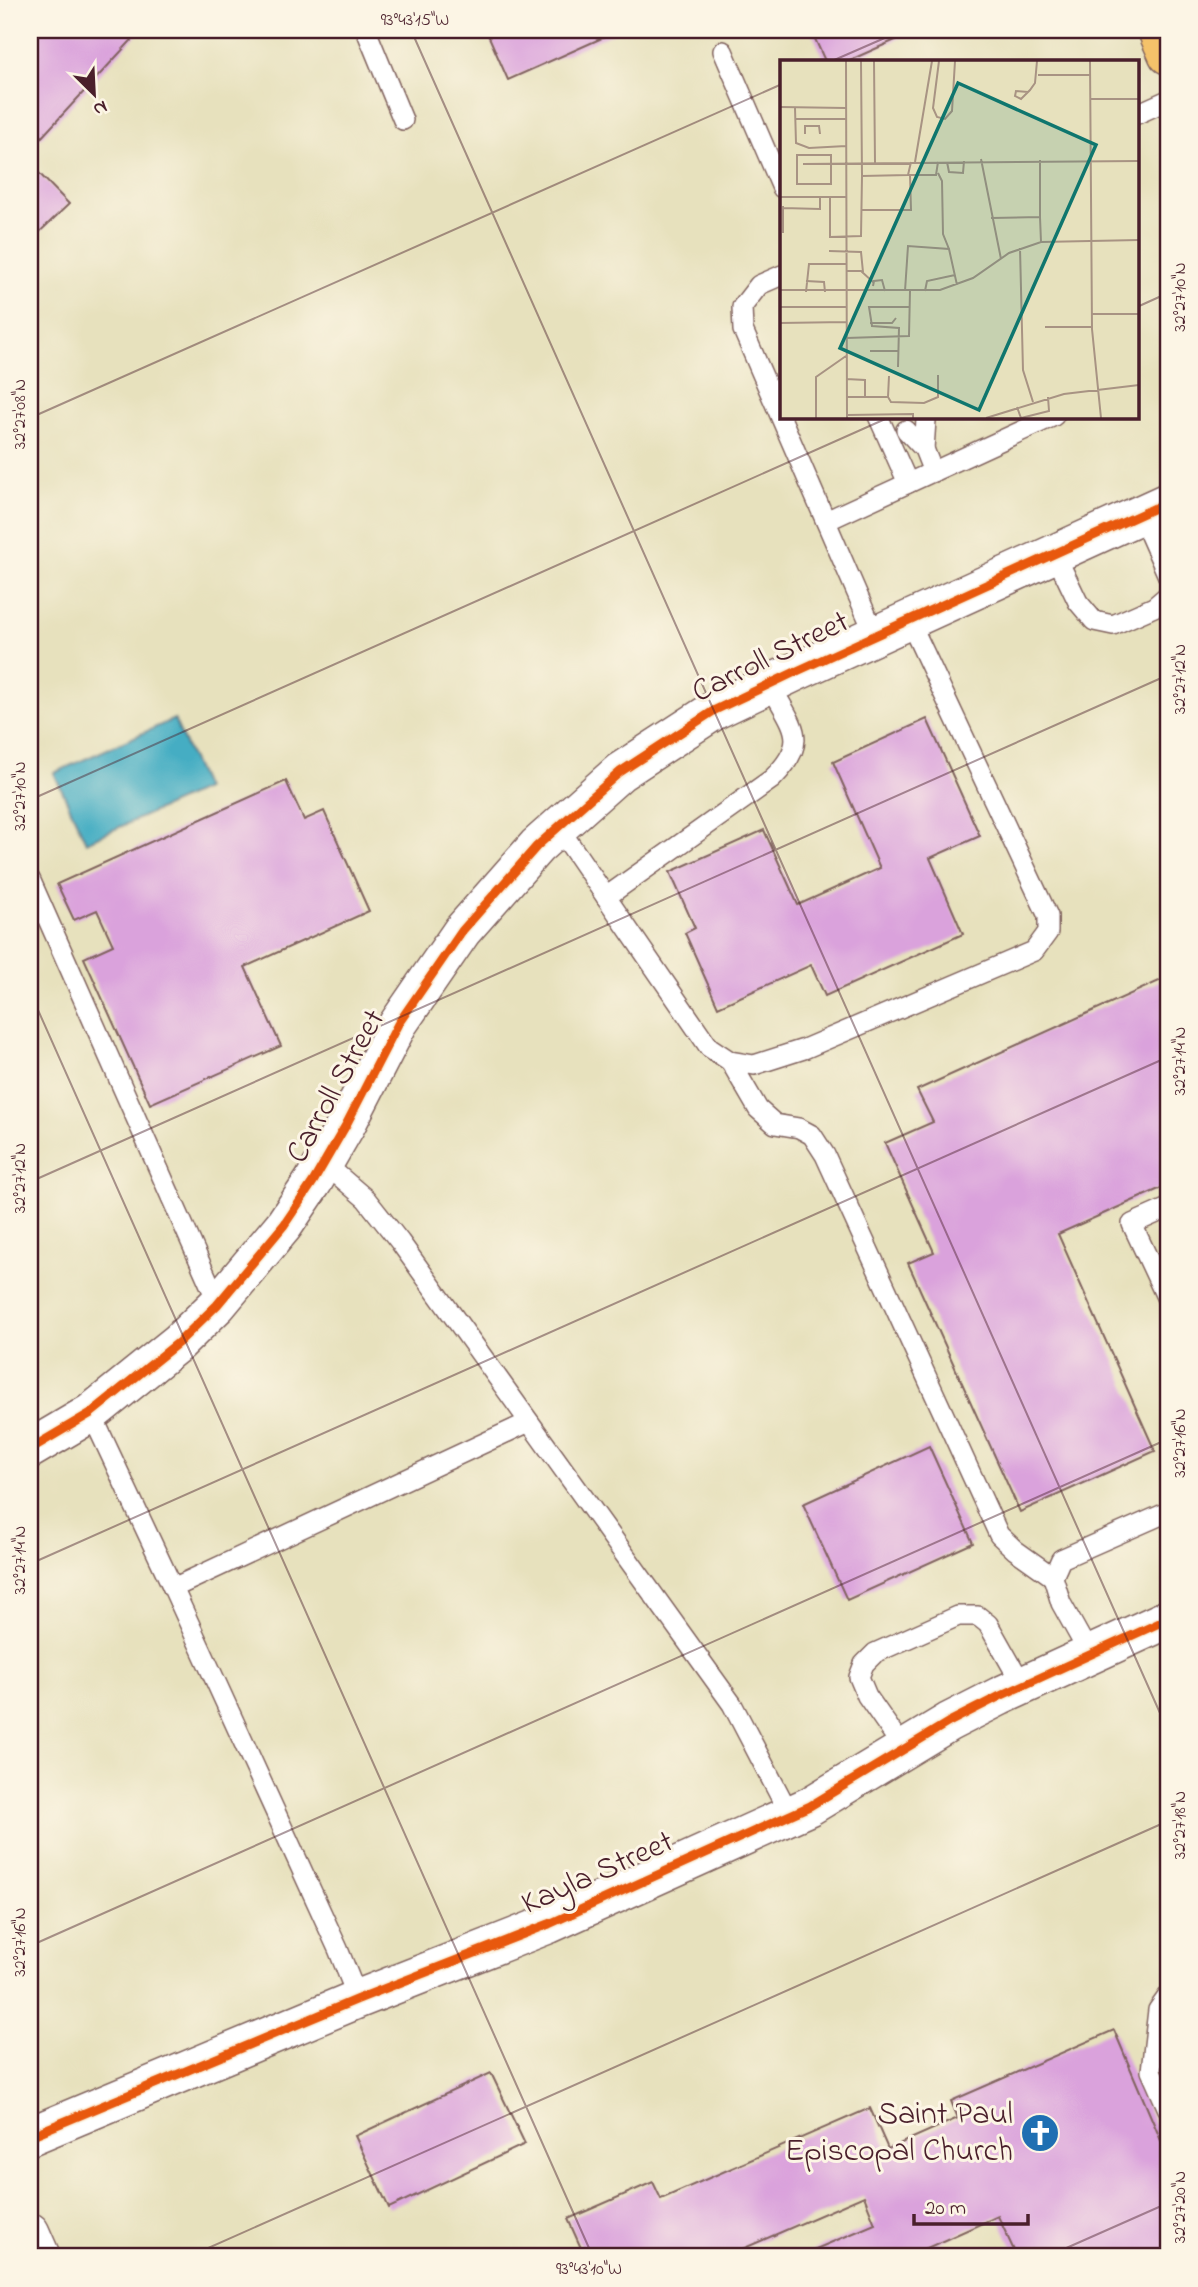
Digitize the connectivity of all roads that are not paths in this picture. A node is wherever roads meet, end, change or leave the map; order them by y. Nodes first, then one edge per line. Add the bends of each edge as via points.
1 (366, 30) edge
2 (1157, 30) edge
3 (723, 51) dead end
4 (1168, 55) edge
5 (1168, 100) edge
6 (1138, 114) edge
7 (403, 120) dead end
8 (777, 165) edge
9 (780, 276) edge
10 (780, 415) edge
11 (781, 418) edge
12 (879, 418) edge
13 (1050, 418) edge
14 (926, 420) dead end
15 (906, 430) dead end
16 (924, 449) junction
17 (933, 472) junction
18 (908, 483) junction
19 (1154, 509) edge
20 (826, 521) junction
21 (1055, 554) junction
22 (1168, 576) edge
23 (1168, 595) edge
24 (909, 620) junction
25 (875, 635) junction
26 (771, 684) junction
27 (558, 827) junction
28 (30, 879) edge
29 (606, 897) junction
30 (730, 1061) junction
31 (324, 1163) junction
32 (1168, 1208) edge
33 (1168, 1301) edge
34 (218, 1303) junction
35 (91, 1413) junction
36 (529, 1422) junction
37 (30, 1449) edge
38 (1168, 1512) edge
39 (1054, 1577) junction
40 (173, 1588) junction
41 (1168, 1619) edge
42 (1090, 1655) junction
43 (1023, 1686) junction
44 (904, 1749) junction
45 (790, 1815) junction
46 (1168, 1996) edge
47 (358, 1999) junction
48 (1168, 2109) edge
49 (30, 2136) edge
50 (30, 2232) edge
51 (41, 2257) edge

1 - 7 lane
2 - 4 main road
3 - 8 lane
5 - 6 lane
9 - 10 lane via 759,285 742,307 743,330
11 - 20 lane
12 - 18 lane
13 - 17 lane
14 - 16 lane
15 - 16 lane
16 - 17 lane
17 - 18 lane
18 - 20 lane
19 - 21 street, Carroll Street
19 - 22 lane
20 - 25 lane
21 - 23 lane via 1078,602 1094,621 1113,625 1154,607
21 - 24 street, Carroll Street
24 - 25 street, Carroll Street
24 - 30 lane via 1048,916 1048,932 1034,951 804,1049 754,1065
25 - 26 street, Carroll Street
26 - 27 street, Carroll Street via 715,710 667,740 620,772
26 - 29 lane via 795,732 796,747 789,761 772,779
27 - 29 lane
27 - 31 street, Carroll Street via 462,931 398,1024
28 - 34 lane
29 - 30 lane via 709,1047
30 - 39 lane via 758,1109 775,1124 812,1135 825,1155 999,1535
31 - 34 street, Carroll Street via 284,1225
31 - 36 lane via 366,1199
32 - 33 lane via 1132,1224
34 - 35 street, Carroll Street via 179,1342
35 - 37 street, Carroll Street
35 - 40 lane
36 - 40 lane
36 - 45 lane via 732,1704
38 - 39 lane via 1061,1559
39 - 42 lane via 1062,1603
40 - 47 lane
41 - 42 street, Kayla Street
42 - 43 street, Kayla Street
43 - 44 street, Kayla Street
43 - 44 lane via 988,1624 978,1616 958,1616 875,1653 859,1677
44 - 45 street, Kayla Street
45 - 47 street, Kayla Street via 549,1924
46 - 48 lane via 1158,2010 1151,2071
47 - 49 street, Kayla Street
50 - 51 street

